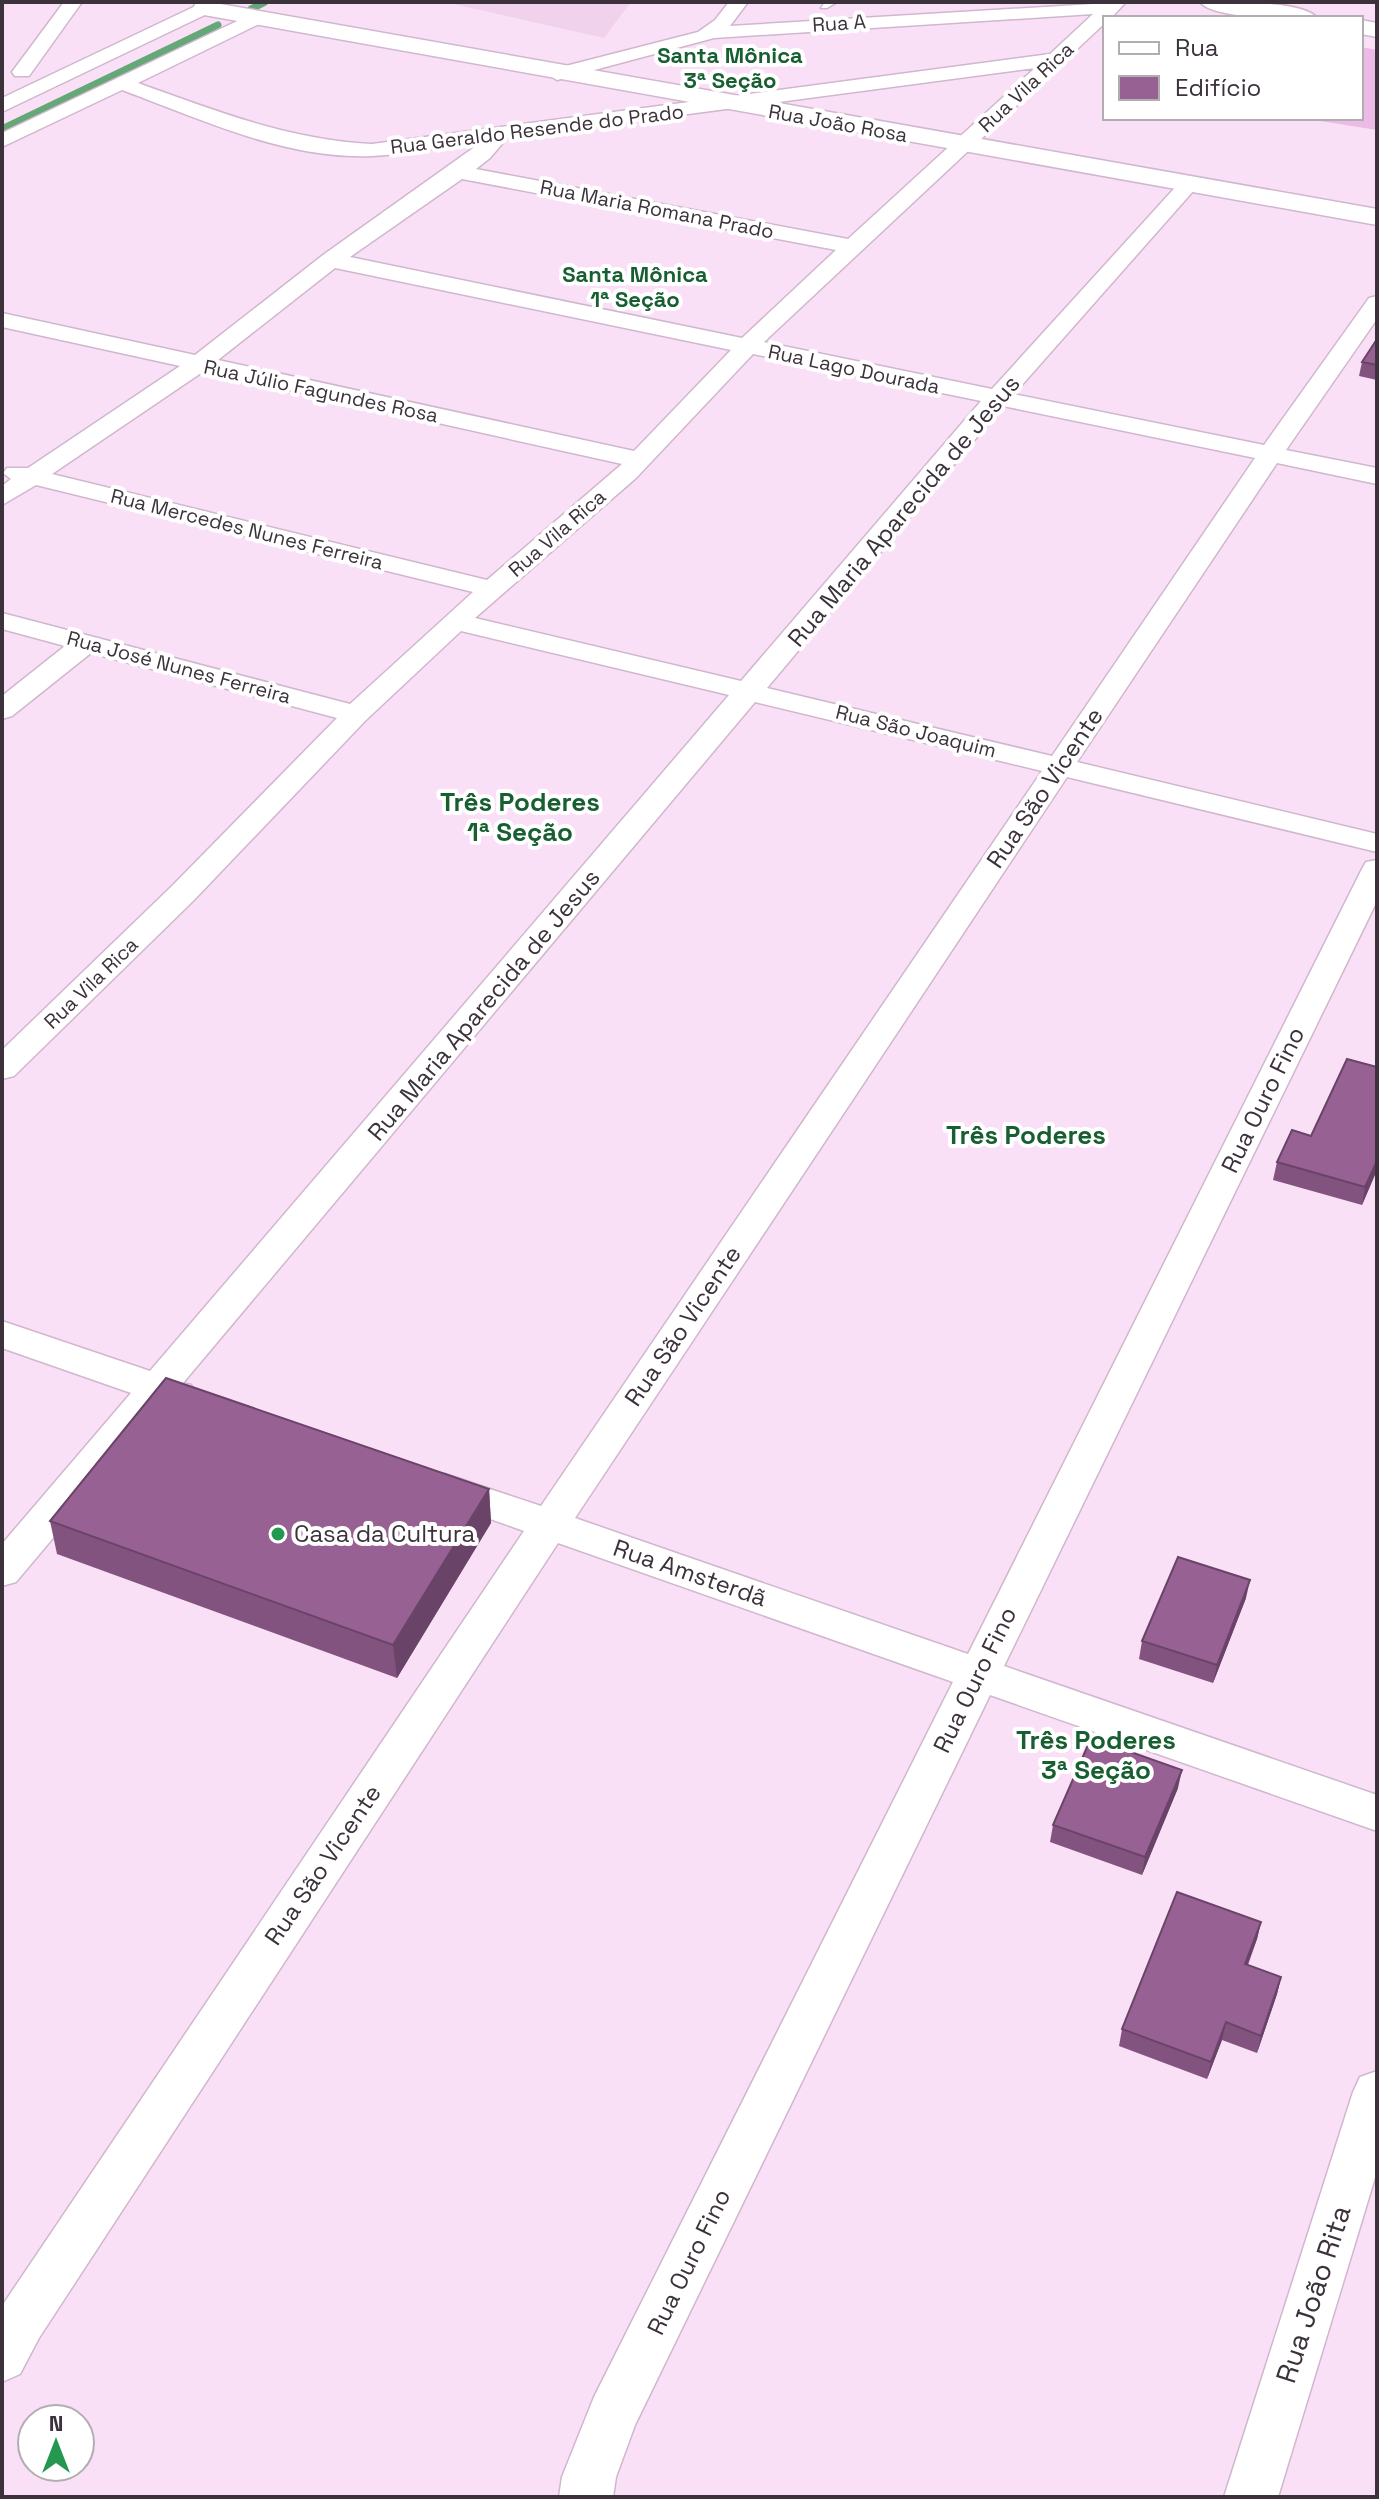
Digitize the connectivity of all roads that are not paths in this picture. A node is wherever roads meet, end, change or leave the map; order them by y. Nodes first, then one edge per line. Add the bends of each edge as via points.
1 (73, 2) edge
2 (289, 2) edge
3 (739, 2) edge
4 (1211, 2) edge
5 (1114, 4) edge
6 (211, 5) edge
7 (1294, 16) edge
8 (254, 19) junction
9 (711, 33) junction
10 (1056, 59) junction
11 (12, 72) edge
12 (557, 74) junction
13 (59, 79) junction
14 (121, 83) junction
15 (731, 104) junction
16 (2, 106) edge
17 (498, 136) junction
18 (2, 141) edge
19 (963, 146) junction
20 (460, 172) junction
21 (1188, 185) junction
22 (1377, 217) edge
23 (854, 247) junction
24 (331, 260) junction
25 (1377, 303) edge
26 (2, 320) edge
27 (746, 347) junction
28 (199, 364) junction
29 (997, 398) junction
30 (1270, 454) junction
31 (640, 460) junction
32 (2, 469) edge
33 (30, 476) junction
34 (1377, 476) edge
35 (2, 497) edge
36 (493, 589) junction
37 (2, 621) edge
38 (455, 621) junction
39 (86, 643) junction
40 (751, 691) junction
41 (2, 710) edge
42 (356, 714) junction
43 (1060, 766) junction
44 (1377, 843) edge
45 (1377, 869) edge
46 (2, 1069) edge
47 (2, 1334) edge
48 (158, 1388) junction
49 (218, 1409) edge
50 (413, 1477) edge
51 (549, 1525) junction
52 (2, 1571) edge
53 (978, 1674) junction
54 (1377, 1813) edge
55 (1377, 2092) edge
56 (2, 2357) edge
57 (586, 2497) edge
58 (1251, 2497) edge

1 - 11 street
2 - 8 main road
3 - 9 street
4 - 7 main road
5 - 9 street, Rua A
5 - 10 street, Rua Vila Rica
6 - 8 main road, Rua João Rosa
6 - 13 street
8 - 12 main road, Rua João Rosa
8 - 14 street
9 - 12 street, Rua A
10 - 15 street, Rua Geraldo Resende do Prado
10 - 19 street, Rua Vila Rica
11 - 13 street
12 - 15 main road, Rua João Rosa
13 - 16 street
14 - 17 street, Rua Geraldo Resende do Prado via 312,147 405,148
14 - 18 street
15 - 17 street, Rua Geraldo Resende do Prado
15 - 19 main road, Rua João Rosa
17 - 20 street
19 - 21 main road, Rua João Rosa
19 - 23 street, Rua Vila Rica
20 - 23 street, Rua Maria Romana Prado
20 - 24 street
21 - 22 main road, Rua João Rosa
21 - 29 street, Rua Maria Aparecida de Jesus
23 - 27 street, Rua Vila Rica
24 - 27 street, Rua Lago Dourada
24 - 28 street
25 - 30 street, Rua São Vicente
26 - 28 street, Rua Júlio Fagundes Rosa
27 - 29 street, Rua Lago Dourada
27 - 31 street, Rua Vila Rica
28 - 31 street, Rua Júlio Fagundes Rosa
28 - 33 street
29 - 30 street, Rua Lago Dourada
29 - 40 street, Rua Maria Aparecida de Jesus
30 - 34 street, Rua Lago Dourada
30 - 43 street, Rua São Vicente
31 - 36 street, Rua Vila Rica
32 - 33 street, Rua Mercedes Nunes Ferreira
33 - 35 street
33 - 36 street, Rua Mercedes Nunes Ferreira
36 - 38 street, Rua Vila Rica
37 - 39 street, Rua José Nunes Ferreira
38 - 40 street, Rua São Joaquim
38 - 42 street, Rua Vila Rica
39 - 41 street
39 - 42 street, Rua José Nunes Ferreira
40 - 43 street, Rua São Joaquim
40 - 48 street, Rua Maria Aparecida de Jesus
42 - 46 street, Rua Vila Rica
43 - 44 street, Rua São Joaquim
43 - 51 street, Rua São Vicente
45 - 53 street, Rua Ouro Fino
47 - 48 street
48 - 49 street
48 - 52 street, Rua Maria Aparecida de Jesus
50 - 51 street, Rua Amsterdã
51 - 53 street, Rua Amsterdã
51 - 56 street, Rua São Vicente
53 - 54 street, Rua Amsterdã
53 - 57 street, Rua Ouro Fino via 613,2415
55 - 58 street, Rua João Rita

